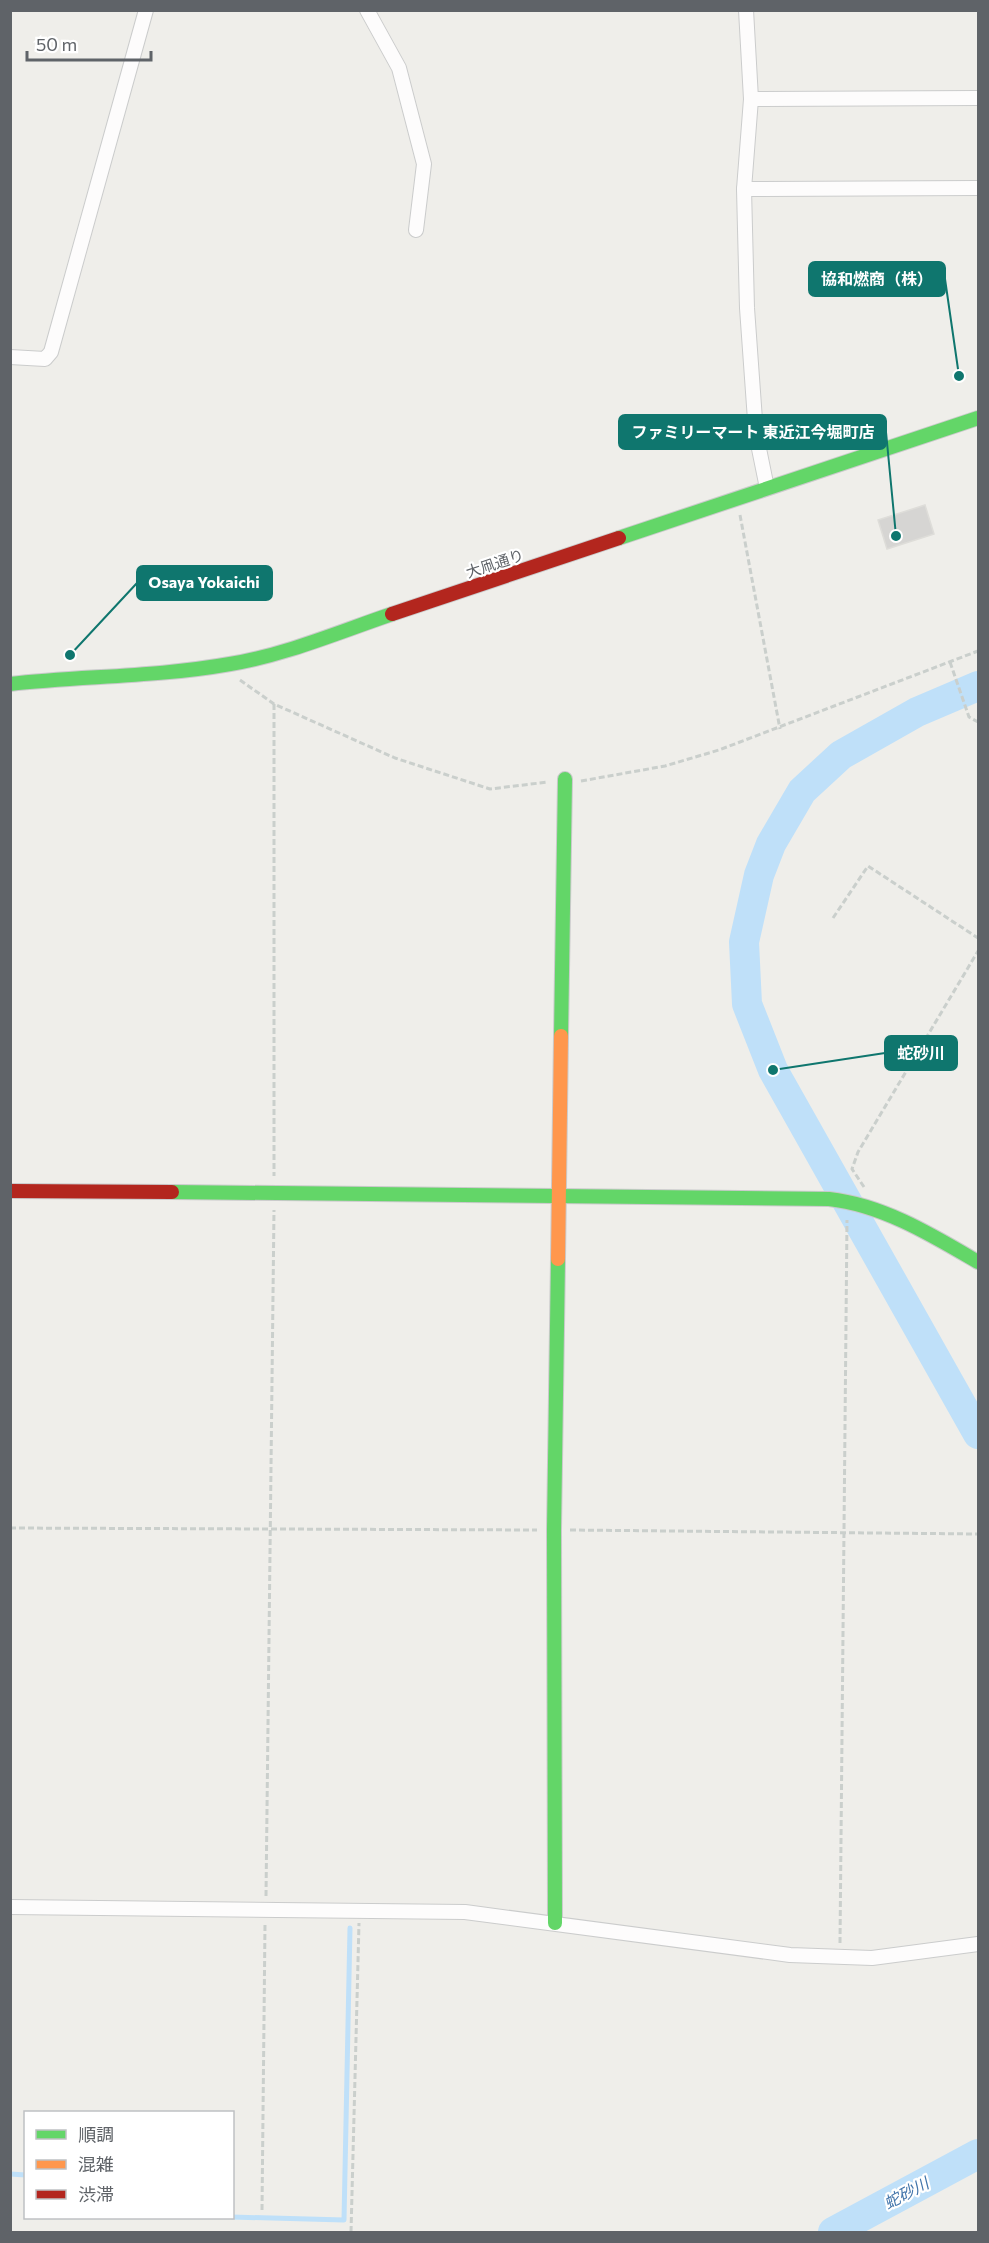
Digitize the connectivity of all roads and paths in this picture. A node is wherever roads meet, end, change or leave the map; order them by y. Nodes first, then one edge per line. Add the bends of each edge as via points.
1 (146, 10) edge
2 (367, 10) edge
3 (746, 10) edge
4 (978, 98) edge
5 (751, 99) junction
6 (978, 188) edge
7 (744, 189) junction
8 (416, 230) dead end
9 (10, 357) edge
10 (978, 418) edge
11 (766, 488) junction
12 (737, 499) junction
13 (978, 651) edge
14 (950, 663) junction
15 (231, 666) junction
16 (10, 684) edge
17 (274, 704) junction
18 (978, 722) edge
19 (780, 729) junction
20 (565, 779) junction
21 (833, 918) dead end
22 (978, 938) edge
23 (978, 951) edge
24 (867, 1190) dead end
25 (10, 1191) edge
26 (274, 1194) junction
27 (558, 1196) junction
28 (848, 1202) junction
29 (978, 1262) edge
30 (10, 1528) edge
31 (272, 1528) junction
32 (554, 1530) junction
33 (844, 1533) junction
34 (978, 1534) edge
35 (10, 1907) edge
36 (265, 1909) junction
37 (359, 1910) junction
38 (555, 1923) junction
39 (978, 1944) edge
40 (839, 1957) junction
41 (262, 2210) dead end
42 (351, 2232) edge

1 - 9 street via 51,352 45,359
2 - 8 street via 399,68 424,164
3 - 5 street
4 - 5 street
5 - 7 street
6 - 7 street
7 - 11 street via 755,422
10 - 11 street, 大凧通り
11 - 12 street, 大凧通り
12 - 15 street, 大凧通り
12 - 19 path
13 - 14 path
14 - 18 path via 969,717
14 - 19 path
15 - 16 street, 大凧通り
15 - 17 path via 249,687
17 - 20 path via 395,758 490,789
17 - 26 path
19 - 20 path via 665,766 576,781
20 - 27 street
21 - 22 path via 868,866
23 - 24 path via 858,1152 852,1169
25 - 26 street
26 - 27 street
26 - 31 path
27 - 28 street via 794,1197
27 - 32 street
28 - 29 street via 937,1237
28 - 33 path
30 - 31 path
31 - 32 path
31 - 36 path
32 - 33 path
32 - 38 street
33 - 34 path
33 - 40 path
35 - 36 street
36 - 37 street
36 - 41 path
37 - 38 street via 465,1912
37 - 42 path
38 - 40 street via 790,1955
39 - 40 street via 872,1958

